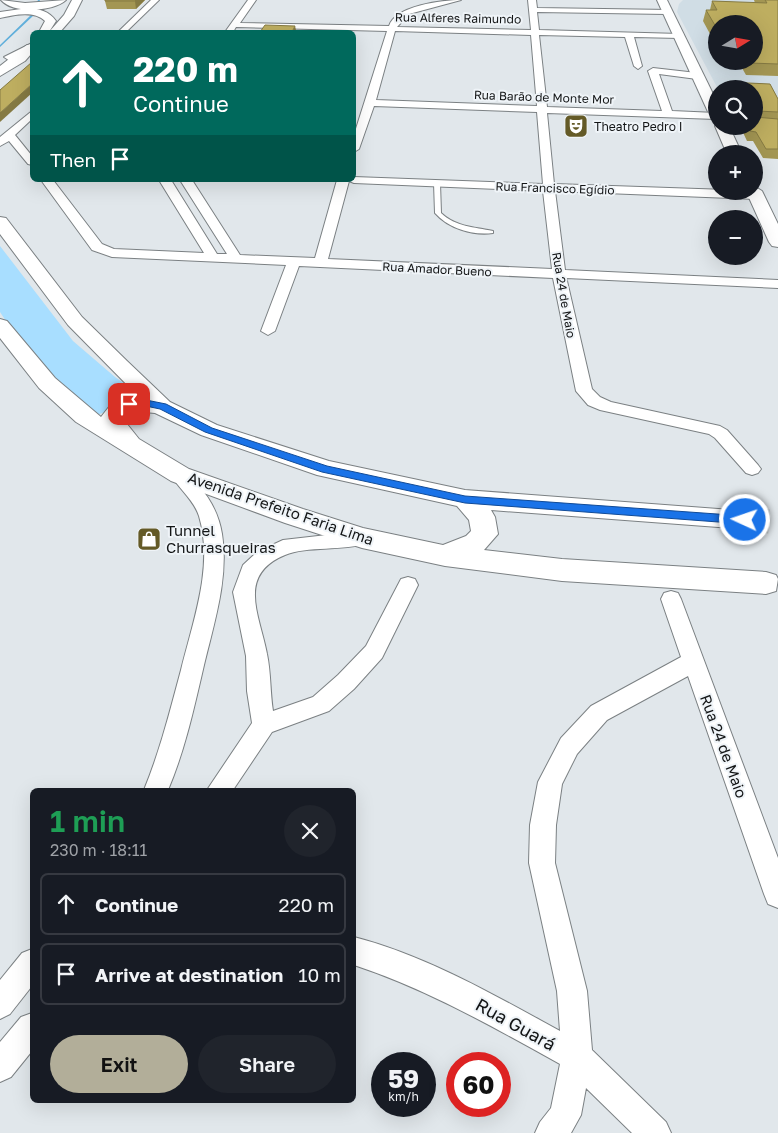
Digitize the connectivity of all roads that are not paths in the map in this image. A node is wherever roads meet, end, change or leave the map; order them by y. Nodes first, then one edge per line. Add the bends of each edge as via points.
1 (60, 0) edge
2 (77, 0) edge
3 (155, 0) edge
4 (252, 0) edge
5 (457, 0) edge
6 (542, 0) edge
7 (9, 2) edge
8 (676, 2) dead end
9 (533, 5) edge
10 (665, 7) edge
11 (2, 15) edge
12 (235, 25) junction
13 (46, 30) edge
14 (56, 30) edge
15 (124, 30) edge
16 (231, 30) edge
17 (390, 30) junction
18 (535, 32) junction
19 (629, 35) junction
20 (680, 36) junction
21 (30, 46) edge
22 (30, 47) edge
23 (5, 60) edge
24 (638, 66) dead end
25 (0, 72) edge
26 (697, 76) junction
27 (708, 99) edge
28 (370, 103) junction
29 (542, 110) junction
30 (668, 114) junction
31 (708, 115) edge
32 (30, 116) edge
33 (4, 139) edge
34 (356, 143) edge
35 (30, 160) edge
36 (356, 180) edge
37 (49, 182) edge
38 (166, 182) edge
39 (187, 182) edge
40 (342, 182) edge
41 (437, 183) junction
42 (549, 188) junction
43 (708, 192) edge
44 (758, 200) edge
45 (0, 222) edge
46 (491, 232) dead end
47 (778, 242) edge
48 (227, 245) junction
49 (210, 254) junction
50 (236, 259) junction
51 (294, 262) junction
52 (320, 263) junction
53 (559, 274) junction
54 (778, 284) edge
55 (0, 325) edge
56 (268, 330) dead end
57 (162, 406) junction
58 (130, 446) junction
59 (752, 469) dead end
60 (180, 474) junction
61 (465, 499) junction
62 (745, 520) tunnel mouth
63 (362, 538) junction
64 (445, 556) junction
65 (766, 583) dead end
66 (408, 585) dead end
67 (671, 598) dead end
68 (693, 662) junction
69 (264, 725) junction
70 (157, 788) edge
71 (220, 788) edge
72 (778, 894) edge
73 (356, 952) edge
74 (30, 966) edge
75 (0, 1004) edge
76 (30, 1030) edge
77 (577, 1057) junction
78 (0, 1066) edge
79 (551, 1133) edge
80 (655, 1133) edge

1 - 7 main road via 38,5
2 - 14 main road via 69,16
3 - 15 street
4 - 12 street
5 - 17 street via 406,12 398,17
6 - 9 street
8 - 10 main road
9 - 10 street
9 - 18 street, Rua 24 de Maio
10 - 20 main road
11 - 13 main road via 27,12 46,15 51,24
12 - 16 street
12 - 17 street, Rua Alferes Raimundo
17 - 18 street, Rua Alferes Raimundo
17 - 28 street
18 - 19 street, Rua Alferes Raimundo
18 - 29 street, Rua 24 de Maio
19 - 20 street, Rua Alferes Raimundo
19 - 24 street
20 - 26 main road
21 - 23 main road
22 - 25 main road via 21,58
26 - 27 main road
26 - 30 street via 653,71
28 - 29 street, Rua Barão de Monte Mor
28 - 34 street
29 - 30 street, Rua Barão de Monte Mor
29 - 42 street, Rua 24 de Maio
30 - 31 street, Rua Barão de Monte Mor
32 - 33 street
33 - 35 street
36 - 41 street, Rua Francisco Egídio
37 - 49 street, Rua Amador Bueno via 97,247 126,254
38 - 49 street
39 - 48 street
40 - 52 street
41 - 42 street, Rua Francisco Egídio
41 - 46 lane via 438,213 443,219 469,229
42 - 43 street, Rua Francisco Egídio
42 - 53 street, Rua 24 de Maio
44 - 47 main road
45 - 57 main road via 75,321
48 - 49 street
48 - 50 street
49 - 50 street, Rua Amador Bueno
50 - 51 street, Rua Amador Bueno
51 - 52 street, Rua Amador Bueno
51 - 56 street
52 - 53 street, Rua Amador Bueno
53 - 54 street, Rua Amador Bueno
53 - 59 street, Rua 24 de Maio via 575,359 588,397 606,406 714,430 722,434
55 - 58 main road, Avenida Prefeito Faria Lima via 47,383 84,417
57 - 58 main road via 141,402 122,406 114,412 111,419
57 - 61 main road via 209,430 326,469
58 - 60 main road, Avenida Prefeito Faria Lima
60 - 63 main road, Avenida Prefeito Faria Lima
60 - 70 street via 208,515 214,555 210,596 172,746
61 - 62 main road
61 - 64 main road via 482,517 485,534 475,543
63 - 64 main road, Avenida Prefeito Faria Lima
63 - 69 street via 283,547 264,557 250,570 243,592 257,656 258,691
64 - 65 main road, Avenida Prefeito Faria Lima via 562,570
66 - 69 street via 374,652 346,682 321,704
67 - 68 street, Rua 24 de Maio
68 - 72 street, Rua 24 de Maio
68 - 77 street via 599,713 569,746 550,782 543,825 542,863 572,991
69 - 71 street
73 - 77 street, Rua Guará via 463,994
74 - 75 street
76 - 78 street
77 - 79 street via 565,1115
77 - 80 street, Rua Guará

